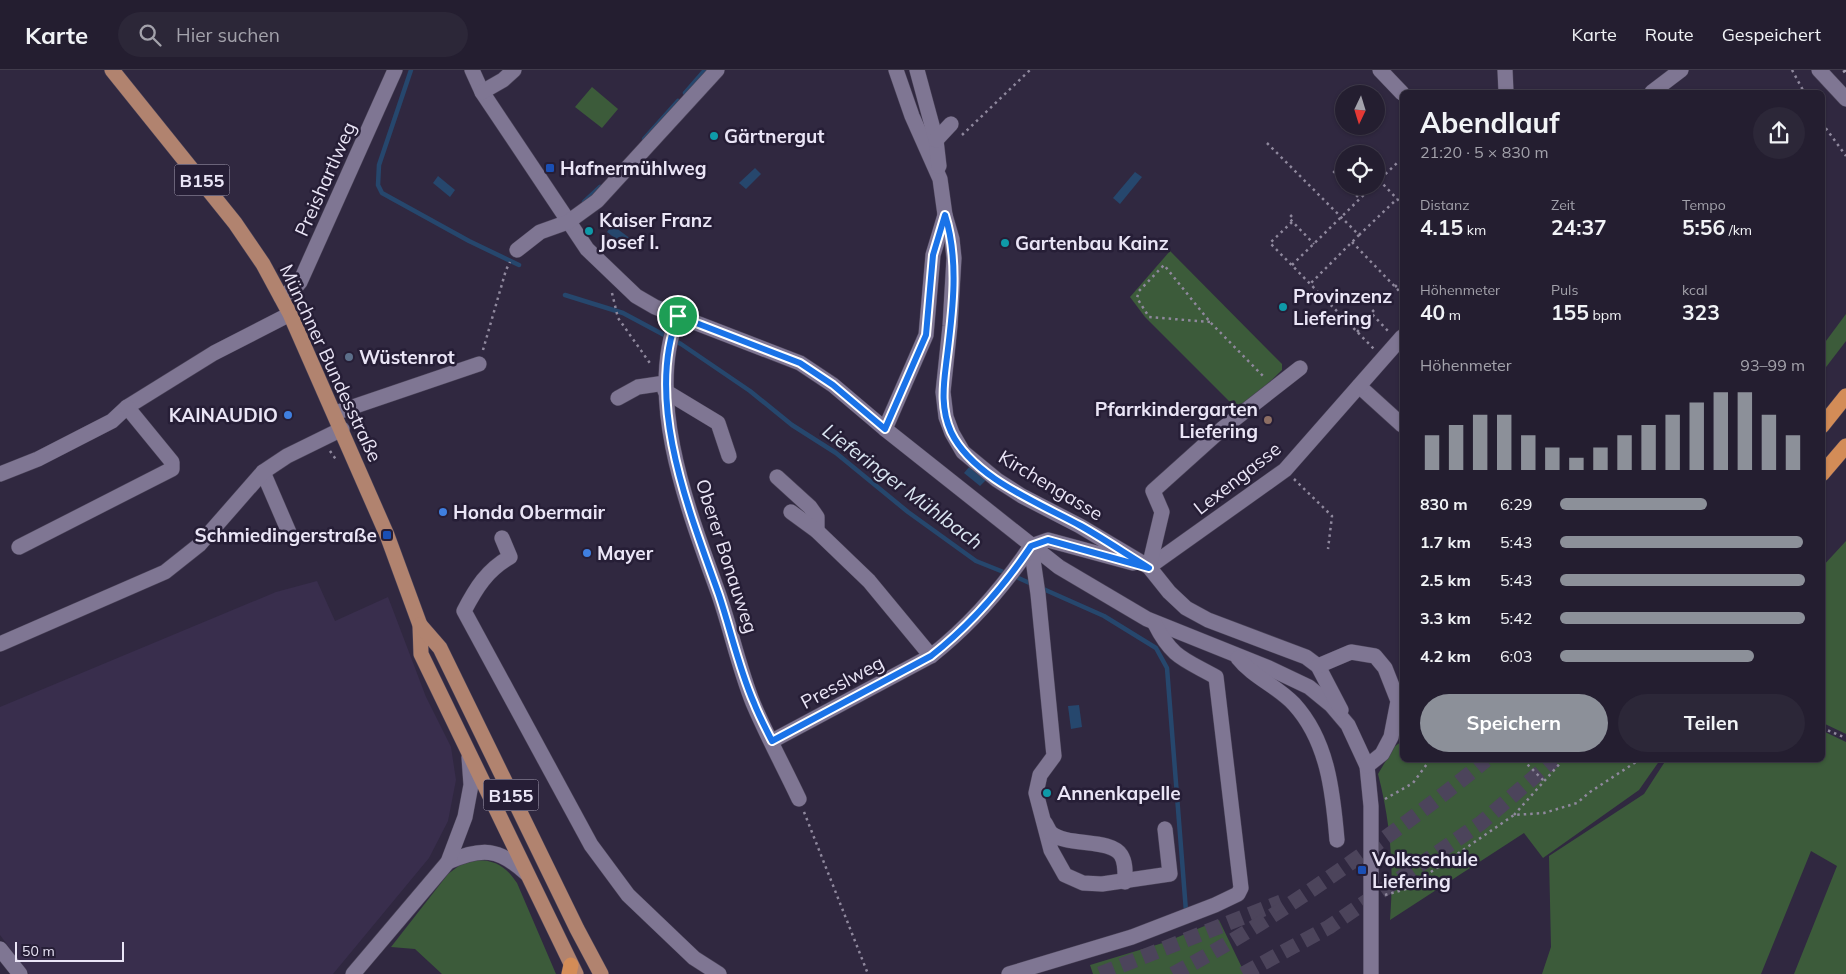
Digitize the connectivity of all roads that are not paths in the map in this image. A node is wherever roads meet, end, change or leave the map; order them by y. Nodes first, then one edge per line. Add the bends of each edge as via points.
1 (112, 70) edge
2 (395, 70) edge
3 (472, 70) edge
4 (514, 70) edge
5 (717, 70) edge
6 (896, 70) edge
7 (917, 70) edge
8 (1380, 70) edge
9 (1505, 70) edge
10 (1681, 70) edge
11 (1819, 70) edge
12 (1506, 90) edge
13 (1655, 90) edge
14 (1400, 91) edge
15 (482, 92) junction
16 (1846, 99) edge
17 (956, 131) road end
18 (936, 140) junction
19 (940, 179) junction
20 (945, 215) junction
21 (568, 222) junction
22 (516, 250) dead end
23 (281, 297) junction
24 (290, 314) junction
25 (673, 330) junction
26 (1400, 340) edge
27 (480, 364) road end
28 (1300, 368) dead end
29 (1359, 386) junction
30 (665, 387) junction
31 (1846, 396) edge
32 (618, 398) dead end
33 (127, 407) junction
34 (335, 413) junction
35 (1825, 422) edge
36 (1400, 423) edge
37 (342, 429) junction
38 (885, 429) junction
39 (1846, 446) edge
40 (729, 456) dead end
41 (1825, 470) edge
42 (264, 472) junction
43 (0, 474) edge
44 (777, 477) dead end
45 (791, 512) dead end
46 (817, 531) junction
47 (291, 538) dead end
48 (502, 538) dead end
49 (1031, 546) junction
50 (19, 547) dead end
51 (1149, 568) junction
52 (1155, 624) junction
53 (420, 625) junction
54 (0, 644) edge
55 (1236, 654) junction
56 (931, 656) junction
57 (1318, 666) junction
58 (1348, 725) junction
59 (772, 741) junction
60 (469, 757) junction
61 (1367, 766) junction
62 (799, 799) road end
63 (1042, 816) junction
64 (1165, 829) dead end
65 (1337, 840) dead end
66 (448, 862) junction
67 (527, 875) junction
68 (1126, 882) junction
69 (0, 949) edge
70 (572, 971) edge
71 (20, 974) edge
72 (353, 974) edge
73 (601, 974) edge
74 (719, 974) edge
75 (1009, 974) edge
76 (1371, 974) edge

1 - 23 main road, Münchner Bundesstraße / B155 via 235,223
2 - 23 street, Preishartlweg via 300,282
3 - 15 street
4 - 15 street
5 - 21 street via 597,201
6 - 19 street, Kirchengasse
7 - 18 street, Kirchengasse
8 - 14 street
9 - 12 street
10 - 13 street
11 - 16 street
15 - 21 street
17 - 18 street
18 - 19 street, Kirchengasse
19 - 20 street, Kirchengasse
20 - 38 street, Kirchengasse via 933,255 926,335
20 - 51 street, Kirchengasse via 954,258 942,392 952,433 964,452 997,480
21 - 22 street via 540,232
21 - 25 street via 587,249 616,280
23 - 24 main road, Münchner Bundesstraße / B155
24 - 33 street via 214,353
24 - 34 main road, Münchner Bundesstraße / B155
25 - 30 street, Oberer Bonauweg
25 - 38 street via 800,363 833,385
26 - 29 street, Lexengasse
27 - 34 street
28 - 51 street via 1222,429 1153,491 1162,512
29 - 36 street
29 - 51 street, Lexengasse via 1285,470
30 - 32 street via 638,387
30 - 40 street via 718,423
30 - 59 street, Oberer Bonauweg via 675,457 697,536 753,702
31 - 35 highway
33 - 43 street via 112,421 38,459
33 - 50 street via 172,462 172,469
34 - 37 main road, Münchner Bundesstraße / B155
37 - 42 street via 287,456
37 - 53 main road, Münchner Bundesstraße / B155 via 387,535
38 - 49 street
39 - 41 highway
42 - 47 street
42 - 54 street via 199,545 164,572
44 - 46 street via 810,508 817,518
45 - 46 street
46 - 56 street via 869,581
48 - 74 street via 510,557 495,565 478,584 464,611 591,845 628,895 694,958
49 - 51 street, Kirchengasse via 1048,540
49 - 52 street via 1058,567
49 - 56 street, Presslweg via 1016,569 952,639
49 - 63 street via 1054,756 1036,783
51 - 57 street, Kirchengasse via 1186,608 1208,620 1306,657
52 - 55 street
52 - 75 street via 1175,654 1216,676 1241,888 1238,894 1215,905 1132,937
53 - 60 main road, Münchner Bundesstraße / B155 via 421,654
53 - 73 main road, Münchner Bundesstraße / B155 via 440,648
55 - 58 street via 1309,687 1331,704
55 - 65 street via 1247,669 1294,704 1310,727 1332,787
56 - 59 street, Presslweg
57 - 58 street
57 - 61 street via 1350,652 1375,656 1384,668 1398,701 1391,737 1382,754
58 - 61 street
59 - 62 street, Oberer Bonauweg
60 - 66 street via 471,785 465,817
60 - 67 main road, Münchner Bundesstraße / B155
61 - 76 street via 1371,806
63 - 68 street via 1051,833 1110,848 1120,854 1125,865
63 - 68 street via 1050,850 1065,874 1083,883
64 - 68 street via 1170,874
66 - 67 street via 464,855 488,852 512,860
66 - 72 street
67 - 70 main road, Münchner Bundesstraße / B155
69 - 71 street

